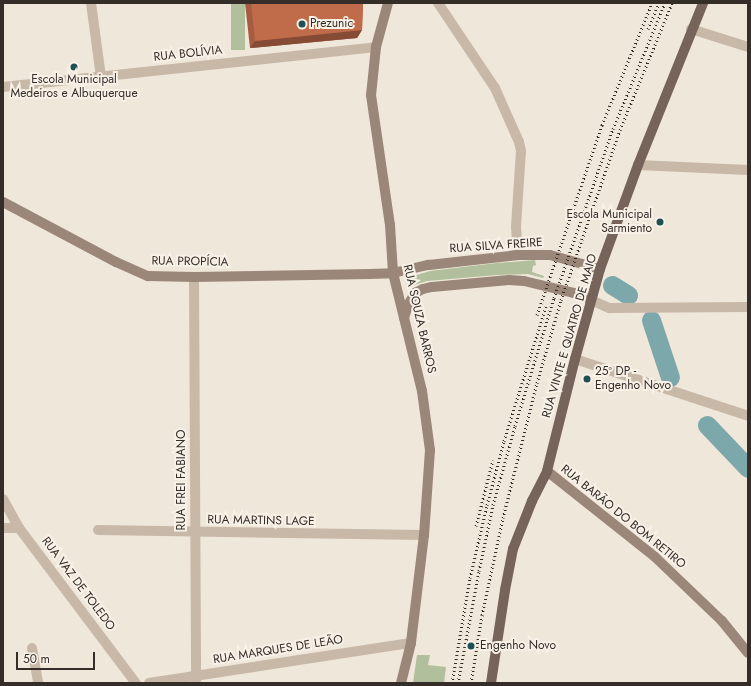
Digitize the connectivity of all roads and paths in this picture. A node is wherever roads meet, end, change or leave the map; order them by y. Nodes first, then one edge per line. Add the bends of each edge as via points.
1 (91, 3) edge
2 (388, 3) edge
3 (438, 3) edge
4 (703, 3) edge
5 (691, 29) junction
6 (376, 47) junction
7 (748, 47) edge
8 (101, 77) junction
9 (3, 87) edge
10 (638, 165) junction
11 (748, 170) edge
12 (3, 202) edge
13 (518, 255) junction
14 (600, 269) junction
15 (393, 273) junction
16 (380, 274) junction
17 (194, 277) junction
18 (397, 290) junction
19 (591, 300) junction
20 (748, 307) edge
21 (404, 320) junction
22 (575, 360) junction
23 (748, 416) edge
24 (547, 472) junction
25 (3, 499) edge
26 (3, 528) edge
27 (19, 528) junction
28 (98, 530) dead end
29 (195, 532) junction
30 (424, 535) junction
31 (411, 643) junction
32 (32, 648) dead end
33 (748, 653) edge
34 (196, 679) edge
35 (38, 683) edge
36 (136, 683) edge
37 (149, 683) edge
38 (401, 683) edge
39 (491, 683) edge

1 - 8 street
2 - 6 main road, RUA SOUZA BARROS
3 - 13 street via 495,88 521,151 516,227
4 - 5 main road, RUA VINTE E QUATRO DE MAIO
5 - 7 street
5 - 10 main road, RUA VINTE E QUATRO DE MAIO
6 - 8 street, RUA BOLÍVIA
6 - 15 main road, RUA SOUZA BARROS via 371,95 390,225
8 - 9 street, RUA BOLÍVIA
10 - 11 street
10 - 14 main road, RUA VINTE E QUATRO DE MAIO
12 - 17 main road, RUA PROPÍCIA via 116,262 148,276
13 - 14 main road, RUA SILVA FREIRE via 550,255
13 - 15 main road, RUA SILVA FREIRE via 429,265
14 - 19 main road, RUA VINTE E QUATRO DE MAIO
15 - 16 main road, RUA PROPÍCIA
15 - 18 main road, RUA SOUZA BARROS
16 - 17 main road, RUA PROPÍCIA
16 - 18 main road
17 - 29 street, RUA FREI FABIANO
18 - 21 main road, RUA SOUZA BARROS
19 - 20 street via 609,308
19 - 21 main road via 524,281 432,287 415,293
19 - 22 main road, RUA VINTE E QUATRO DE MAIO
21 - 30 main road, RUA SOUZA BARROS via 422,391 430,450
22 - 23 street
22 - 24 main road, RUA VINTE E QUATRO DE MAIO
24 - 33 main road, RUA BARÃO DO BOM RETIRO via 655,557 722,621
24 - 39 main road, RUA VINTE E QUATRO DE MAIO via 532,501 513,549
25 - 27 street, RUA VAZ DE TOLEDO
26 - 27 street
27 - 36 street, RUA VAZ DE TOLEDO
28 - 29 street, RUA MARTINS LAGE
29 - 30 street, RUA MARTINS LAGE
29 - 34 street, RUA FREI FABIANO
30 - 31 main road, RUA SOUZA BARROS
31 - 34 street, RUA MARQUES DE LEÃO
31 - 38 main road, RUA SOUZA BARROS
32 - 35 street
34 - 37 street, RUA MARQUES DE LEÃO

